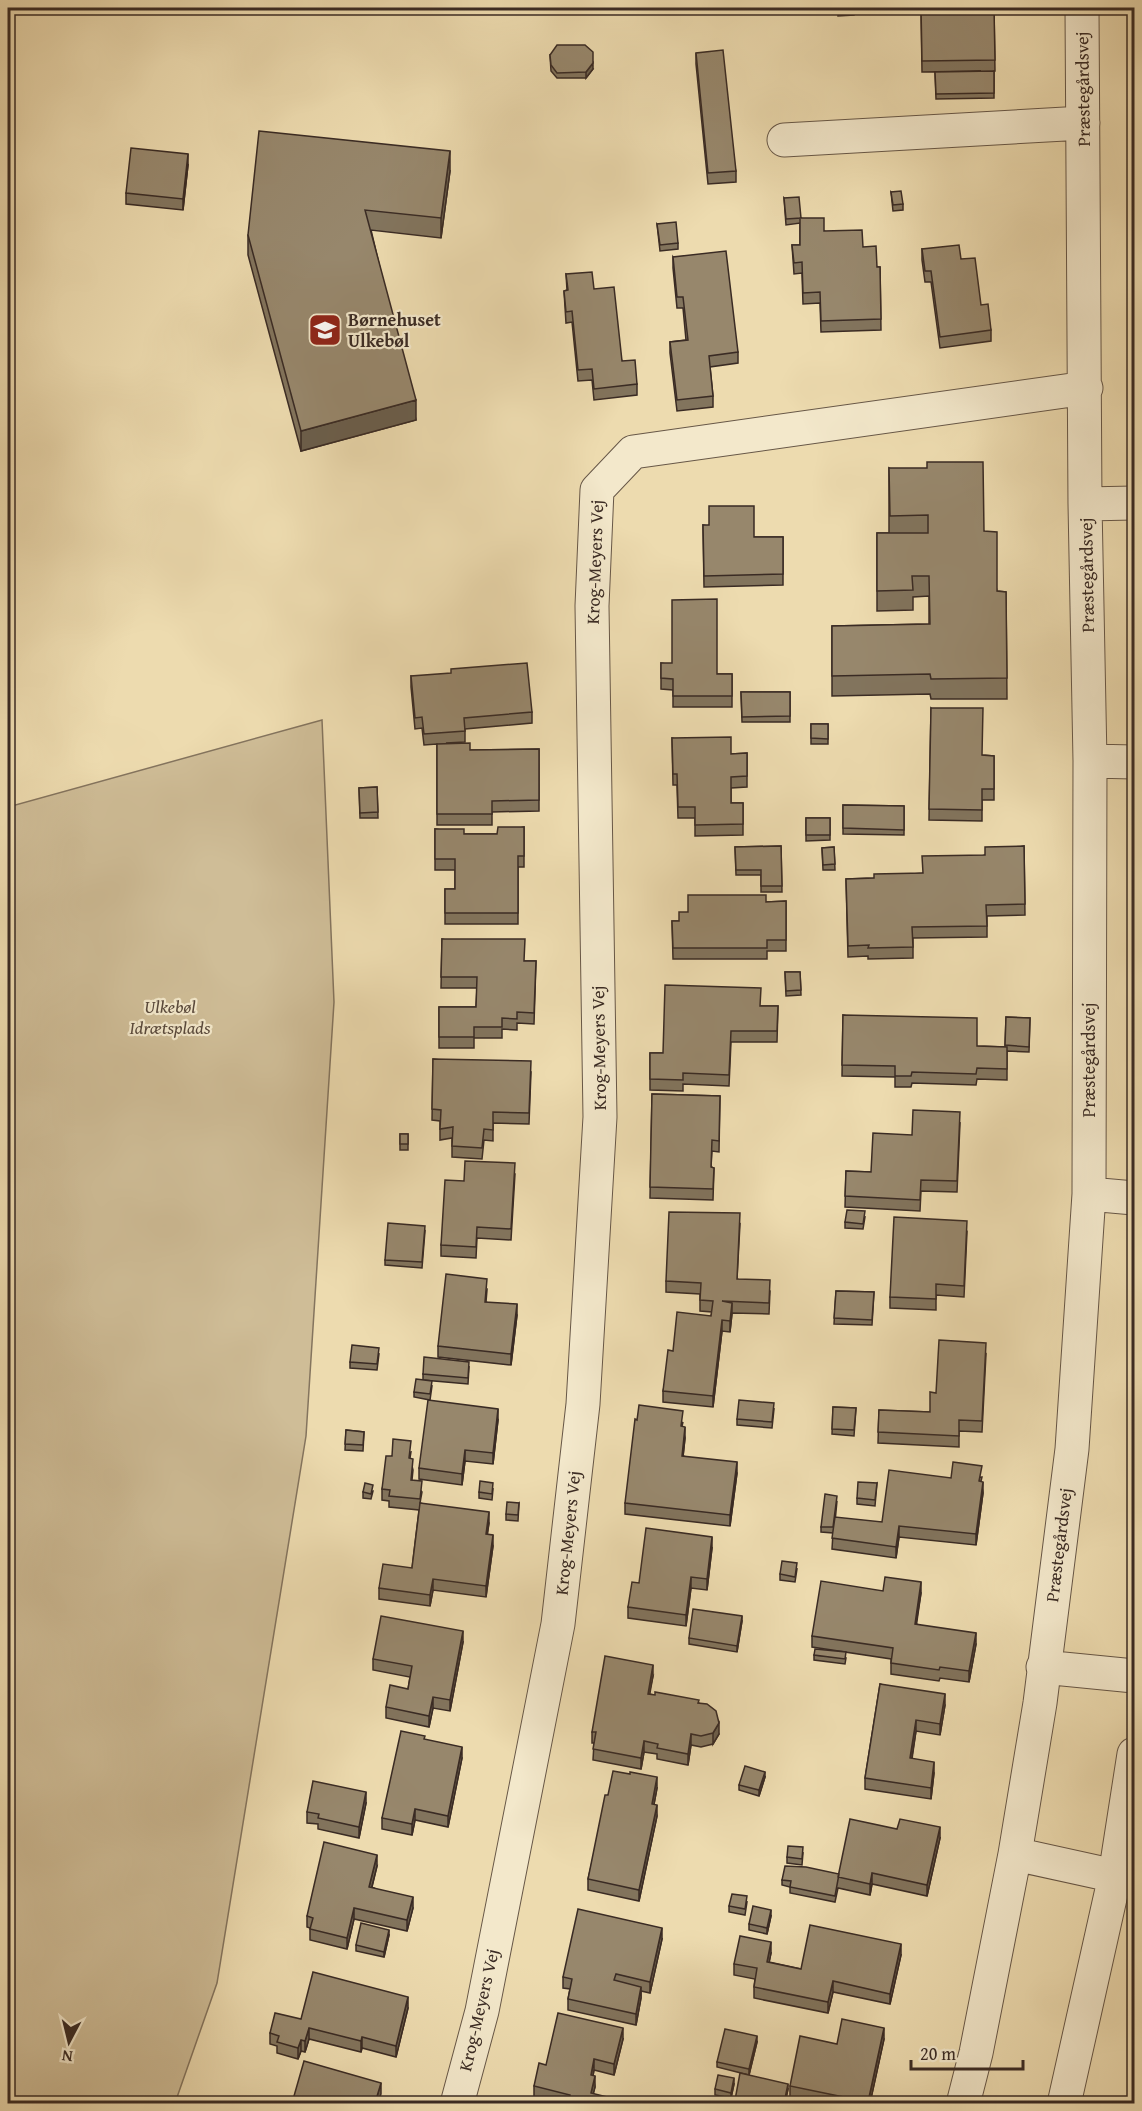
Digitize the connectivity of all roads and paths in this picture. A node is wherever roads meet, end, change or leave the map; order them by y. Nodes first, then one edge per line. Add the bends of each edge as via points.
1 (1082, 8) edge
2 (1083, 123) junction
3 (784, 140) dead end
4 (1086, 388) junction
5 (1134, 503) edge
6 (1085, 504) junction
7 (1090, 761) junction
8 (1134, 762) edge
9 (1089, 1194) junction
10 (1134, 1198) edge
11 (1043, 1666) junction
12 (1134, 1676) edge
13 (1134, 1754) edge
14 (1015, 1854) junction
15 (1125, 1876) edge
16 (457, 2103) edge
17 (963, 2103) edge
18 (1064, 2103) edge

1 - 2 street, Præstegårdsvej
2 - 3 street
2 - 4 street, Præstegårdsvej
4 - 6 street, Præstegårdsvej
4 - 16 street, Krog-Meyers Vej via 633,452 597,490 592,606 600,1117 583,1404 558,1624 482,2011
5 - 6 street
6 - 7 street, Præstegårdsvej
7 - 8 street
7 - 9 street, Præstegårdsvej
9 - 10 street
9 - 11 street, Præstegårdsvej via 1072,1449
11 - 12 street
11 - 14 street, Præstegårdsvej
13 - 15 street
14 - 15 street
14 - 17 street, Præstegårdsvej
15 - 18 street

